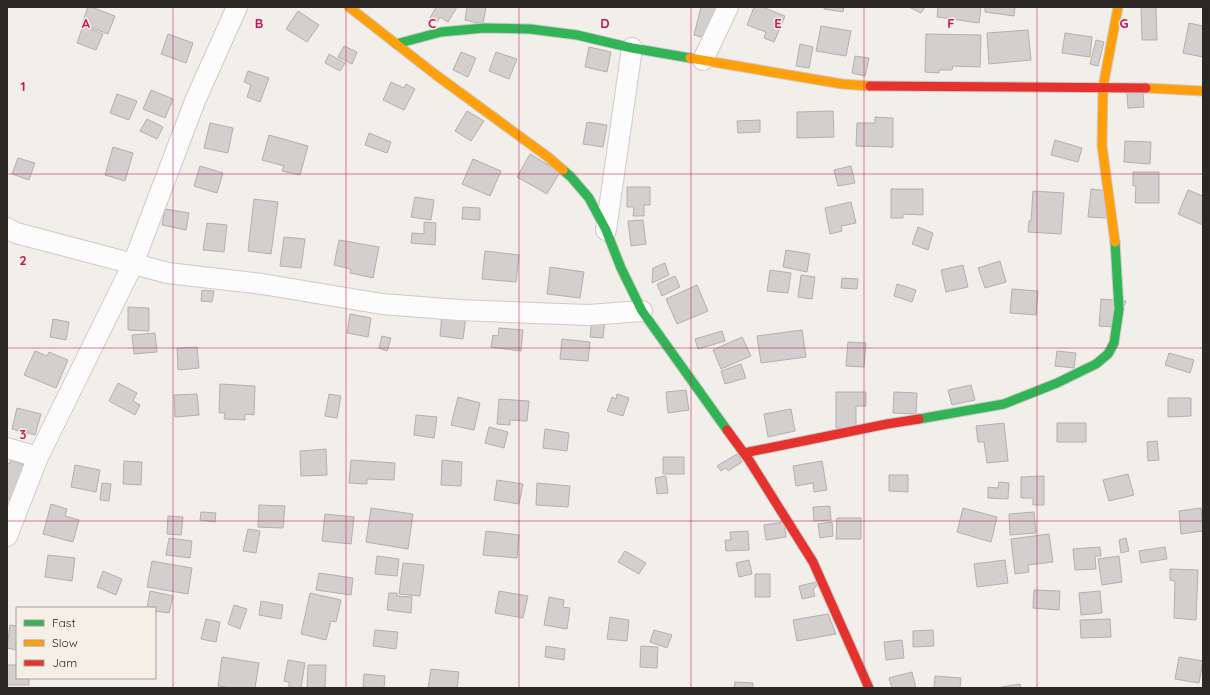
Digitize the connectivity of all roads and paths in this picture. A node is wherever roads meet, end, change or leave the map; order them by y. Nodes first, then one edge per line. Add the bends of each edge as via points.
1 (236, 7) edge
2 (349, 7) edge
3 (728, 7) edge
4 (1118, 7) edge
5 (396, 44) junction
6 (632, 48) junction
7 (703, 60) junction
8 (1103, 87) junction
9 (1203, 91) edge
10 (7, 228) edge
11 (606, 230) junction
12 (132, 264) junction
13 (642, 311) junction
14 (7, 448) edge
15 (744, 453) junction
16 (38, 456) junction
17 (7, 536) edge
18 (869, 688) edge

1 - 12 street via 195,101
2 - 5 street
3 - 7 street
4 - 8 street
5 - 6 street via 441,32 484,28 530,29
5 - 11 street via 548,157 571,177 589,198
6 - 7 street
6 - 11 street
7 - 8 street via 849,84 878,86
8 - 9 street
8 - 15 street via 1102,146 1114,230 1119,309 1114,343 1108,354 1096,364 1004,404 886,424
10 - 12 street via 16,233
11 - 13 street
12 - 13 street via 168,273 262,284 382,304 540,314 590,315
12 - 16 street
13 - 15 street
14 - 16 street
15 - 18 street via 813,562
16 - 17 street

